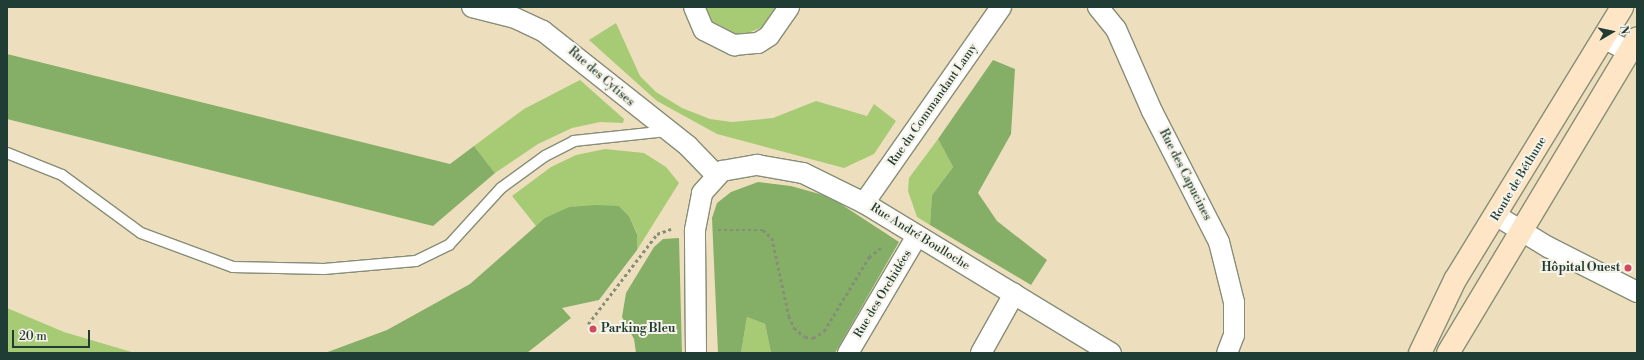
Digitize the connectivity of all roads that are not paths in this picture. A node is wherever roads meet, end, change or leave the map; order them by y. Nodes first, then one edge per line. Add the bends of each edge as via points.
1 (472, 7) edge
2 (694, 7) edge
3 (789, 7) edge
4 (1001, 7) edge
5 (1098, 7) edge
6 (1622, 7) edge
7 (1604, 38) junction
8 (1634, 47) edge
9 (668, 131) junction
10 (7, 153) edge
11 (715, 174) junction
12 (864, 203) junction
13 (1497, 216) junction
14 (1521, 231) junction
15 (917, 236) junction
16 (1637, 292) edge
17 (1014, 294) junction
18 (696, 353) edge
19 (848, 353) edge
20 (981, 353) edge
21 (1111, 353) edge
22 (1227, 353) edge
23 (1420, 353) edge
24 (1448, 353) edge

1 - 9 street, Rue des Cytises via 515,18 543,31
2 - 3 street via 704,30 734,45 758,43 769,36
4 - 12 street, Rue du Commandant Lamy
5 - 22 street, Rue des Capucines via 1116,29 1152,111 1219,242 1234,302 1234,335
6 - 7 main road, Route de Béthune
7 - 8 street
7 - 13 main road, Route de Béthune
8 - 14 main road
9 - 10 lane via 574,141 545,156 501,188 449,245 416,262 324,269 233,267 219,262 141,233 62,175
9 - 11 street, Rue des Cytises via 688,146
11 - 12 street, Rue André Boulloche via 745,166 790,170 818,179
11 - 18 street via 702,193 695,230
12 - 15 street, Rue André Boulloche
13 - 14 street
13 - 23 main road, Route de Béthune via 1456,280
14 - 16 street
14 - 24 main road
15 - 17 street, Rue André Boulloche
15 - 19 street, Rue des Orchidées
17 - 20 street
17 - 21 street, Rue André Boulloche

